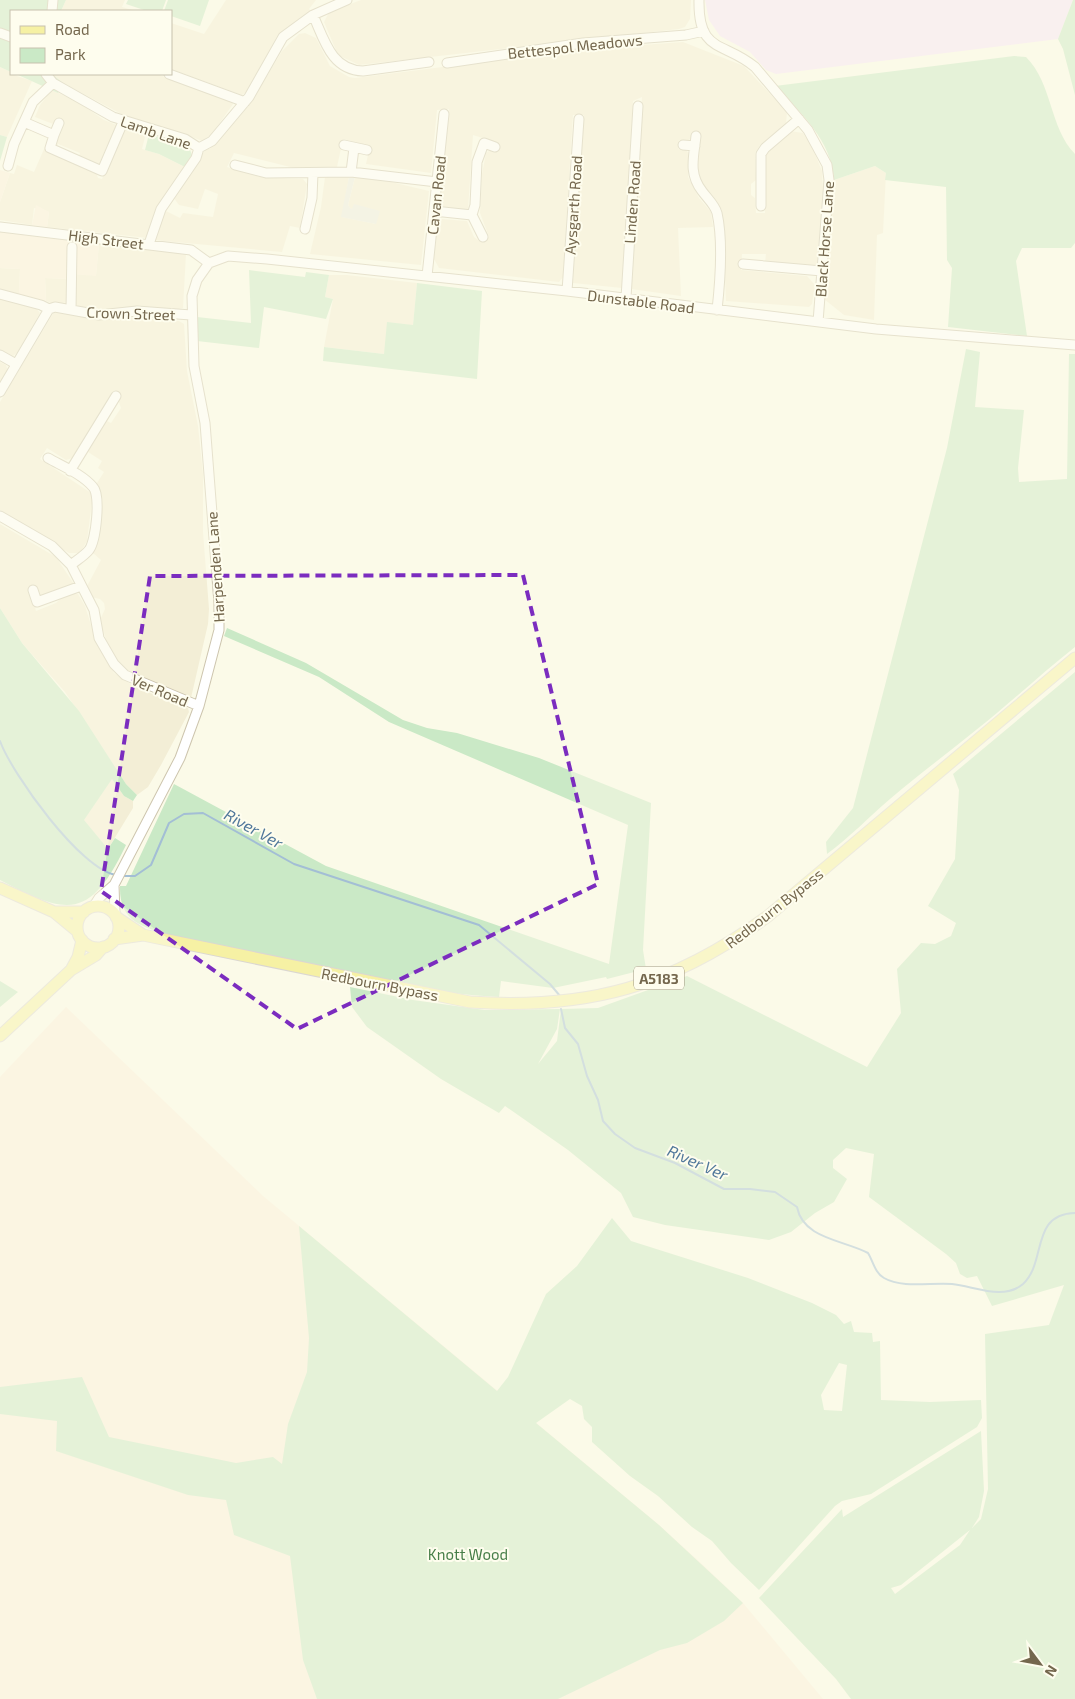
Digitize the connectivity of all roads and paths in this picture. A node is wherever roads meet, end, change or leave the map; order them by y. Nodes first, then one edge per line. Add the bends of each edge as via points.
1 (345, 0) edge
2 (699, 0) edge
3 (313, 15) junction
4 (704, 31) junction
5 (428, 62) dead end
6 (447, 63) dead end
7 (47, 75) edge
8 (172, 75) edge
9 (53, 83) junction
10 (245, 102) junction
11 (638, 106) dead end
12 (444, 114) dead end
13 (580, 119) dead end
14 (799, 119) junction
15 (24, 122) junction
16 (124, 122) junction
17 (60, 123) dead end
18 (54, 135) junction
19 (696, 136) dead end
20 (344, 145) dead end
21 (683, 146) dead end
22 (695, 146) junction
23 (495, 147) dead end
24 (199, 148) junction
25 (354, 148) junction
26 (367, 150) dead end
27 (236, 165) dead end
28 (8, 166) dead end
29 (351, 172) junction
30 (313, 173) junction
31 (437, 182) junction
32 (761, 206) dead end
33 (434, 211) junction
34 (472, 216) junction
35 (0, 227) edge
36 (305, 229) dead end
37 (483, 237) dead end
38 (73, 241) junction
39 (149, 244) junction
40 (209, 263) junction
41 (743, 264) dead end
42 (822, 272) junction
43 (427, 276) junction
44 (567, 292) junction
45 (0, 294) edge
46 (626, 298) junction
47 (49, 309) junction
48 (70, 310) junction
49 (717, 310) junction
50 (191, 315) junction
51 (818, 322) junction
52 (1075, 345) edge
53 (0, 355) edge
54 (16, 364) junction
55 (0, 392) edge
56 (116, 396) dead end
57 (48, 458) dead end
58 (70, 471) junction
59 (0, 516) edge
60 (71, 565) junction
61 (81, 586) junction
62 (33, 590) dead end
63 (1075, 658) edge
64 (199, 706) junction
65 (116, 881) junction
66 (0, 888) edge
67 (89, 909) junction
68 (54, 912) junction
69 (115, 916) junction
70 (143, 935) junction
71 (80, 936) junction
72 (114, 939) junction
73 (104, 947) junction
74 (71, 970) junction
75 (0, 1036) edge

1 - 3 street
2 - 4 street
3 - 5 street via 330,54 352,70
3 - 10 street via 290,30 276,45 260,80
4 - 6 street, Bettespol Meadows via 583,43
4 - 14 street, Black Horse Lane via 720,48 755,67
7 - 9 street, Lamb Lane
8 - 10 street
9 - 15 street via 33,102
9 - 16 street, Lamb Lane
10 - 24 street via 212,141
11 - 46 street, Linden Road
12 - 31 street, Cavan Road
13 - 44 street, Aysgarth Road
14 - 32 street via 761,154
14 - 42 street, Black Horse Lane via 818,145 829,175
15 - 18 street
15 - 28 street
16 - 18 street via 102,171 50,148
16 - 24 street, Lamb Lane via 185,139
17 - 18 street
19 - 22 street
20 - 25 street
21 - 22 street
22 - 49 street via 694,178 717,217 720,278
23 - 34 street via 484,143 479,154
24 - 39 street, Lamb Lane via 196,158 161,209
25 - 26 street
25 - 29 street
27 - 30 street via 266,173
29 - 30 street
29 - 31 street
30 - 36 street via 312,198
31 - 33 street, Cavan Road
33 - 34 street
33 - 43 street, Cavan Road
34 - 37 street
35 - 38 street, High Street
38 - 39 street, High Street
38 - 48 street, Crown Street
39 - 40 street, High Street via 191,250
40 - 43 street, Dunstable Road via 228,256
40 - 50 street, Harpenden Lane via 194,288
41 - 42 street
42 - 51 street, Black Horse Lane
43 - 44 street, Dunstable Road
44 - 46 street, Dunstable Road
45 - 47 street, Crown Street
46 - 49 street, Dunstable Road
47 - 48 street, Crown Street
47 - 54 street
48 - 50 street, Crown Street via 107,315 137,311
49 - 51 street, Dunstable Road
50 - 64 street, Harpenden Lane via 194,366 205,423 219,603 219,630
51 - 52 street, Dunstable Road
53 - 54 street
54 - 55 street
56 - 58 street
57 - 58 street
58 - 60 street via 93,486 98,503 91,546
59 - 60 street via 52,546
60 - 61 street, Ver Road
61 - 62 street via 37,602
61 - 64 street, Ver Road via 94,610 99,638 114,664 125,675
63 - 70 main road, Redbourn Bypass / A5183 via 753,927 682,969 624,990 549,1004 470,1002
64 - 65 street, Harpenden Lane via 180,758
65 - 67 street, Harpenden Lane
65 - 69 street, Harpenden Lane
66 - 68 main road
67 - 68 main road
67 - 69 main road via 103,907
67 - 71 main road via 78,921
68 - 71 main road
69 - 70 main road, Redbourn Bypass / A5183
69 - 72 main road via 118,931
70 - 72 main road, Redbourn Bypass / A5183
71 - 73 main road via 92,947
71 - 74 main road via 78,958
72 - 73 main road
73 - 74 main road
74 - 75 main road

